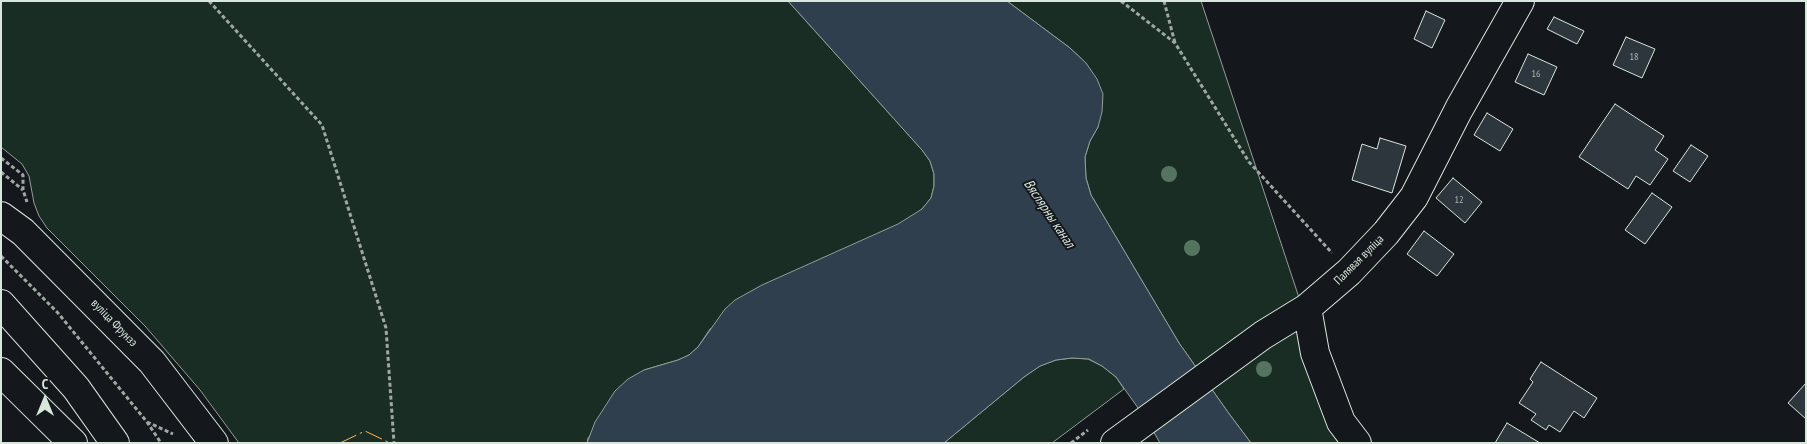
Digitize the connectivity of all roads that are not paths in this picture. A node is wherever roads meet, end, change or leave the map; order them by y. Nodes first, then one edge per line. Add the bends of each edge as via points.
1 (1520, 1) edge
2 (1, 216) edge
3 (1, 304) edge
4 (1307, 308) junction
5 (1, 372) edge
6 (73, 443) edge
7 (115, 443) edge
8 (214, 443) edge
9 (1116, 443) edge
10 (1357, 443) edge

1 - 4 street, Палявая вуліца via 1414,197 1349,272
2 - 8 street, вуліца Фрунзэ via 23,232 152,362
3 - 7 street via 76,388
4 - 9 street, Палявая вуліца via 1263,335
4 - 10 street via 1315,353 1341,422
5 - 6 street

